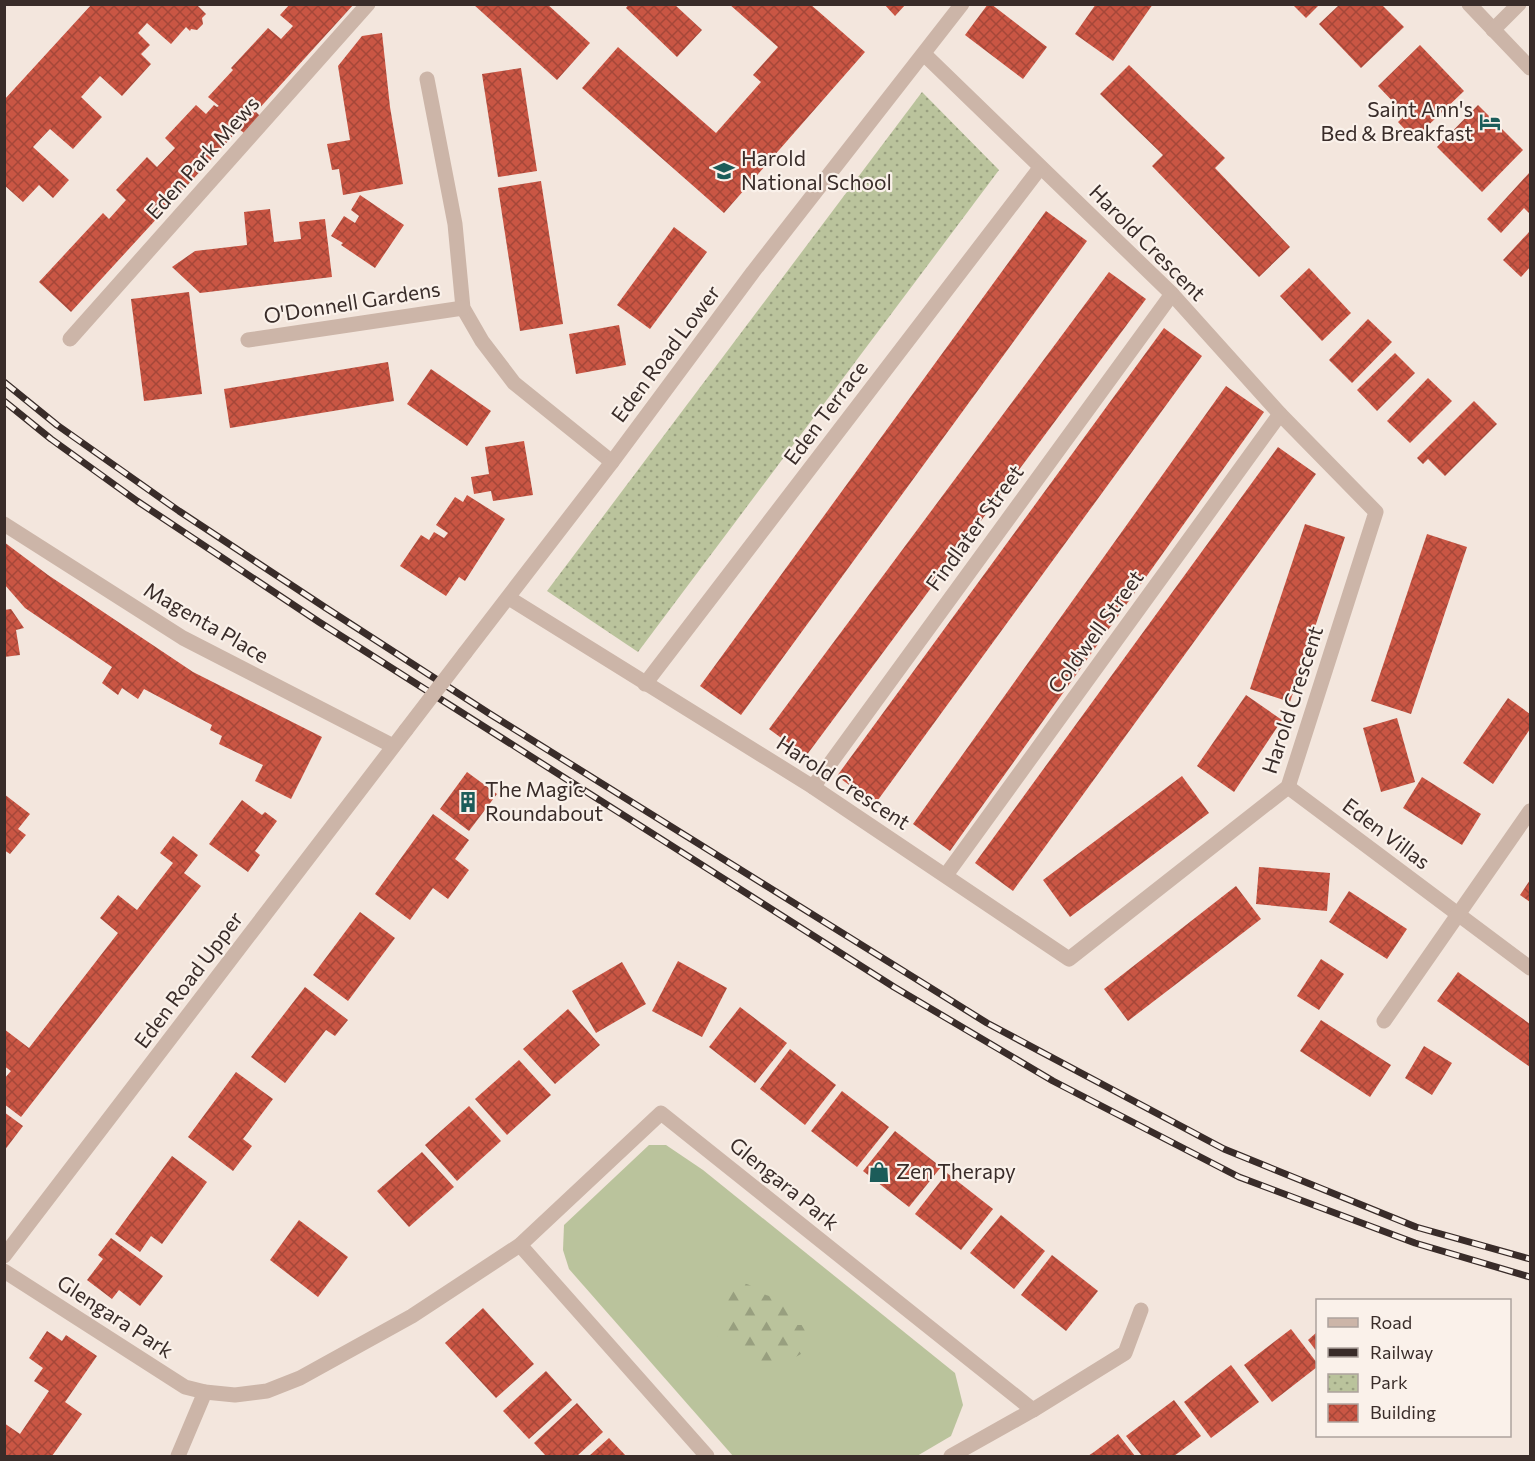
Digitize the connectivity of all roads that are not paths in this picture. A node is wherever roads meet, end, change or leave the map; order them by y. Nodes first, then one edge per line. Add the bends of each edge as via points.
1 (368, 4) edge
2 (962, 4) edge
3 (1469, 4) edge
4 (1519, 4) edge
5 (1493, 30) junction
6 (924, 54) junction
7 (1530, 68) edge
8 (427, 79) dead end
9 (1040, 168) junction
10 (1172, 294) junction
11 (463, 308) junction
12 (70, 339) dead end
13 (248, 340) dead end
14 (1280, 414) junction
15 (612, 462) junction
16 (4, 524) edge
17 (509, 598) junction
18 (645, 684) junction
19 (406, 730) joint
20 (393, 746) junction
21 (813, 787) junction
22 (1288, 787) junction
23 (1530, 811) edge
24 (946, 875) junction
25 (1458, 914) junction
26 (1530, 968) edge
27 (1384, 1021) dead end
28 (520, 1245) junction
29 (4, 1256) edge
30 (4, 1271) edge
31 (1141, 1310) dead end
32 (205, 1392) junction
33 (1033, 1410) junction
34 (178, 1456) edge
35 (707, 1456) edge
36 (951, 1456) edge

1 - 12 street, Eden Park Mews
2 - 6 street, Eden Road Lower
3 - 5 street
4 - 5 street
5 - 7 street
6 - 9 street, Harold Crescent
6 - 15 street, Eden Road Lower via 753,272
8 - 11 street, O'Donnell Gardens via 456,224
9 - 10 street, Harold Crescent
9 - 18 street, Eden Terrace
10 - 14 street, Harold Crescent
10 - 21 street, Findlater Street
11 - 13 street, O'Donnell Gardens
11 - 15 street, O'Donnell Gardens via 514,383
14 - 22 street, Harold Crescent via 1376,512
14 - 24 street, Coldwell Street
15 - 17 street, Eden Road Lower
16 - 20 street, Magenta Place via 183,638
17 - 18 street, Harold Crescent
17 - 19 street, Eden Road Lower, bridge
18 - 21 street, Harold Crescent
19 - 20 street, Eden Road Upper
20 - 29 street, Eden Road Upper
21 - 24 street, Harold Crescent
22 - 24 street, Harold Crescent via 1069,959
22 - 25 street, Eden Villas
23 - 25 street
25 - 26 street, Eden Villas
25 - 27 street
28 - 32 street, Glengara Park via 412,1316 300,1378 267,1391 235,1395
28 - 33 street, Glengara Park via 661,1113
28 - 35 street
30 - 32 street, Glengara Park via 185,1387
31 - 33 street via 1125,1353
32 - 34 street
33 - 36 street

